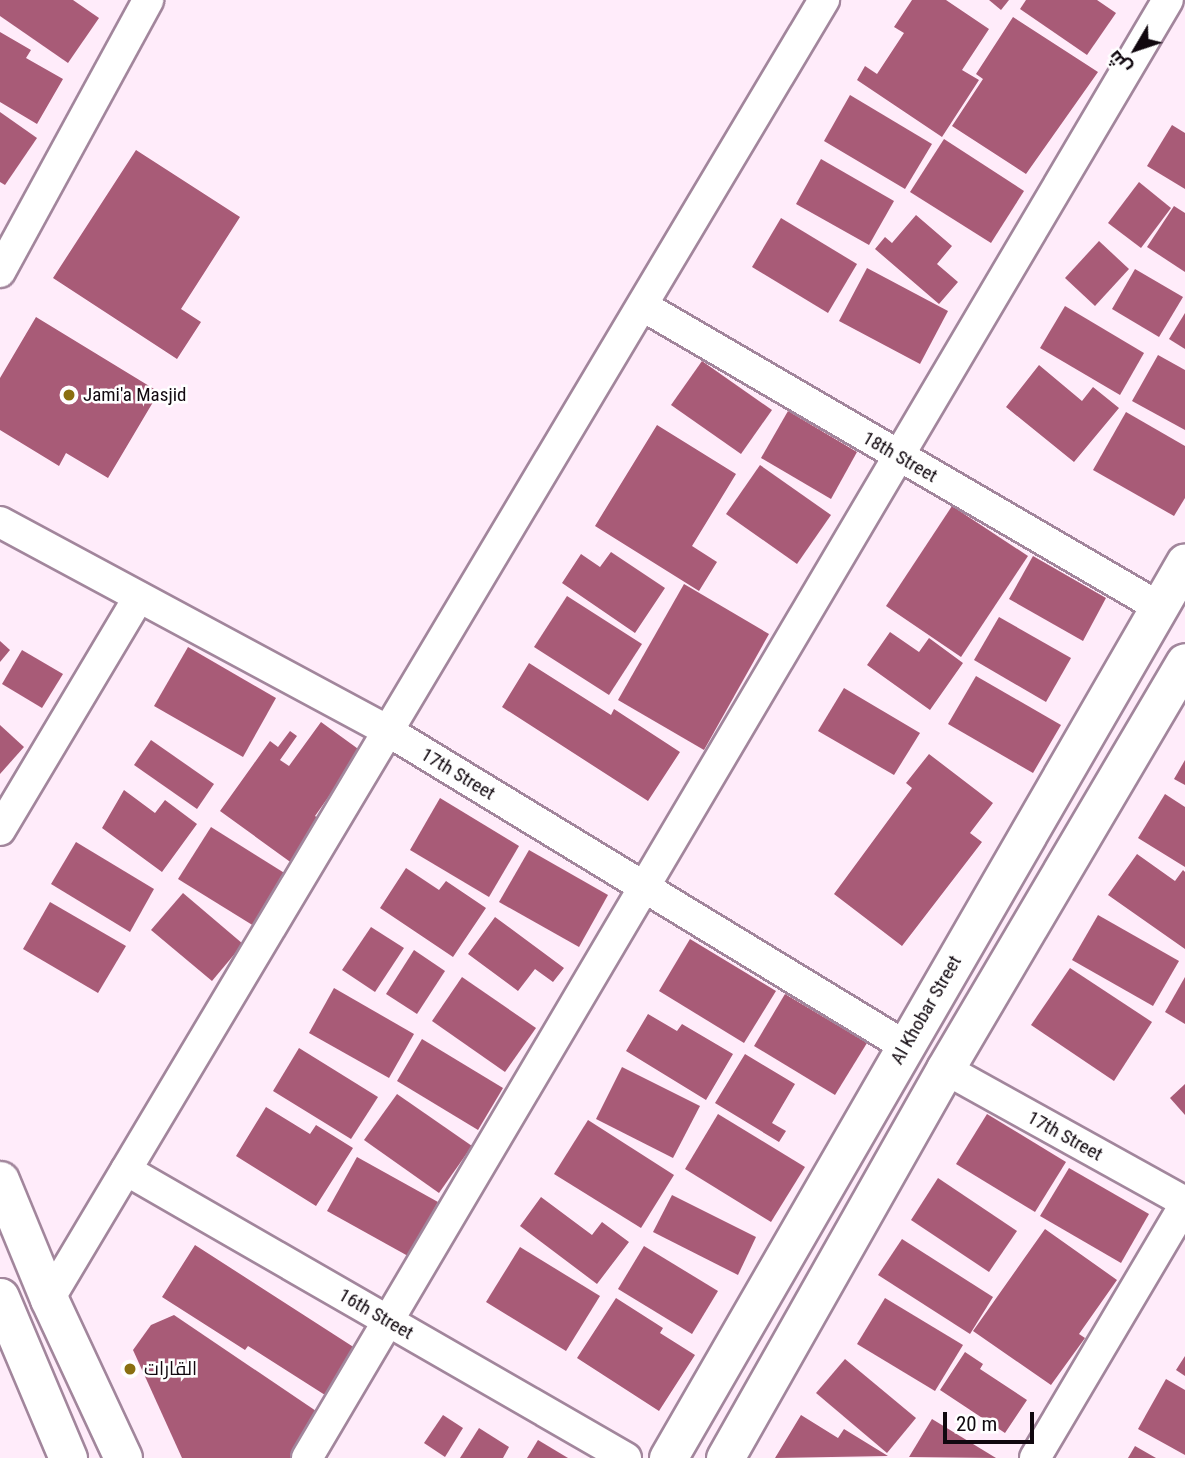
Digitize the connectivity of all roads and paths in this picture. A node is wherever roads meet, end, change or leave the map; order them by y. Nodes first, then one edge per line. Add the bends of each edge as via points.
1 (824, 0) edge
2 (139, 3) edge
3 (1170, 4) edge
4 (0, 272) edge
5 (643, 306) junction
6 (899, 457) junction
7 (0, 522) edge
8 (1185, 562) edge
9 (139, 597) junction
10 (1159, 607) junction
11 (1185, 662) edge
12 (388, 732) junction
13 (0, 830) edge
14 (644, 887) junction
15 (905, 1046) junction
16 (945, 1069) junction
17 (126, 1170) junction
18 (0, 1180) edge
19 (1185, 1203) edge
20 (0, 1297) edge
21 (49, 1299) junction
22 (388, 1321) junction
23 (68, 1458) edge
24 (123, 1458) edge
25 (307, 1458) edge
26 (626, 1458) edge
27 (668, 1458) edge
28 (725, 1458) edge
29 (1035, 1458) edge

1 - 5 street
2 - 4 street
3 - 6 street
5 - 6 street, 18th Street
5 - 12 street
6 - 10 street, 18th Street
6 - 14 street
7 - 9 street, 17th Street
8 - 10 street, Al Khobar Street
9 - 12 street, 17th Street
9 - 13 street
10 - 15 street, Al Khobar Street
11 - 16 street
12 - 14 street, 17th Street
12 - 17 street
14 - 15 street, 17th Street
14 - 22 street
15 - 27 street, Al Khobar Street
16 - 19 street, 17th Street
16 - 28 street
17 - 21 street
17 - 22 street, 16th Street
18 - 21 street
19 - 29 street
20 - 23 street
21 - 24 street
22 - 25 street
22 - 26 street, 16th Street

